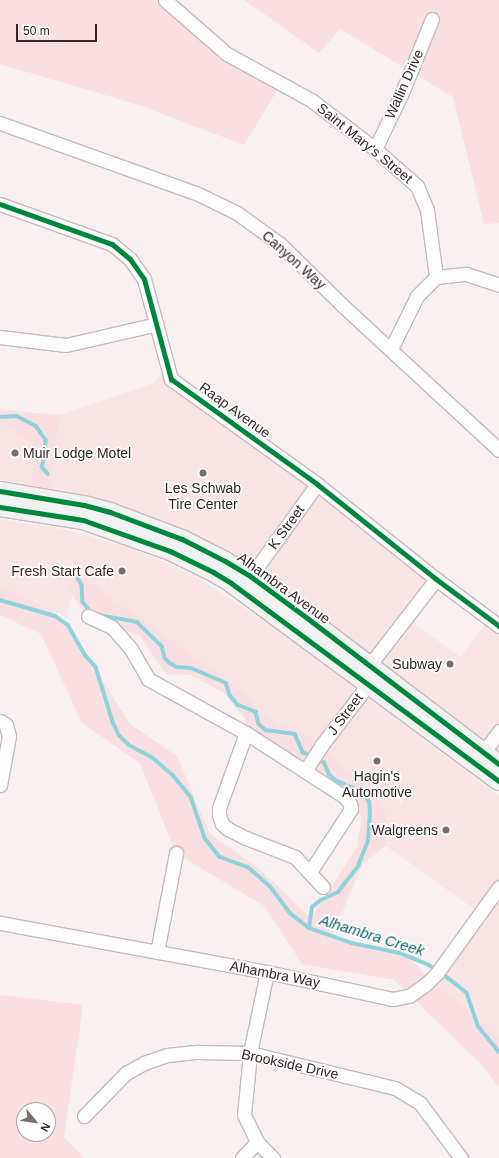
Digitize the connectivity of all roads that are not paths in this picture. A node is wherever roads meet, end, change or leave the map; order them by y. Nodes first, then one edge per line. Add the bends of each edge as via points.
1 (165, 0) edge
2 (432, 18) dead end
3 (0, 123) edge
4 (375, 149) junction
5 (0, 204) edge
6 (436, 278) junction
7 (499, 284) edge
8 (157, 324) junction
9 (0, 337) edge
10 (391, 349) junction
11 (499, 450) edge
12 (317, 484) junction
13 (0, 491) edge
14 (0, 507) edge
15 (436, 579) junction
16 (245, 583) junction
17 (88, 616) dead end
18 (499, 626) edge
19 (369, 676) junction
20 (0, 721) edge
21 (499, 730) edge
22 (246, 733) junction
23 (479, 758) junction
24 (499, 764) edge
25 (308, 766) junction
26 (499, 781) edge
27 (0, 786) edge
28 (176, 854) dead end
29 (310, 872) junction
30 (323, 887) dead end
31 (499, 887) edge
32 (0, 923) edge
33 (157, 952) junction
34 (267, 972) junction
35 (250, 1052) junction
36 (84, 1116) dead end
37 (257, 1142) junction
38 (242, 1158) edge
39 (273, 1158) edge
40 (461, 1158) edge

1 - 4 street, Saint Mary's Street via 227,54 311,100
2 - 4 street, Wallin Drive
3 - 10 street, Canyon Way via 196,194 237,213 280,244
4 - 6 street, Saint Mary's Street via 417,186 428,210
5 - 8 street, Raap Avenue via 112,244 130,258 144,279
6 - 7 street via 466,274
6 - 10 street via 417,296
8 - 9 street via 66,345
8 - 12 street, Raap Avenue via 171,379
10 - 11 street, Canyon Way
12 - 15 street, Raap Avenue
12 - 16 street, K Street
13 - 16 main road, Alhambra Avenue via 84,505 182,539 225,561
14 - 16 main road, Alhambra Avenue via 70,517 101,525
15 - 18 street, Raap Avenue
15 - 19 street, J Street via 375,658
16 - 19 main road, Alhambra Avenue
17 - 22 street via 112,627 131,649 148,679
19 - 23 main road, Alhambra Avenue
19 - 25 street, J Street via 363,691
20 - 27 street via 6,725 10,736
21 - 23 street
22 - 25 street
22 - 29 street via 219,808 222,824 246,838 295,856
23 - 24 main road, Alhambra Avenue
23 - 26 main road, Alhambra Avenue
25 - 29 street via 345,798 351,809
28 - 33 street
29 - 30 street
31 - 34 street, Alhambra Way via 444,964 425,985 409,996 393,999
32 - 33 street, Alhambra Way
33 - 34 street, Alhambra Way
34 - 35 street
35 - 36 street, Brookside Drive via 167,1055 144,1063 126,1073
35 - 37 street via 244,1115
35 - 40 street, Brookside Drive via 395,1088 420,1103
37 - 38 street
37 - 39 street

